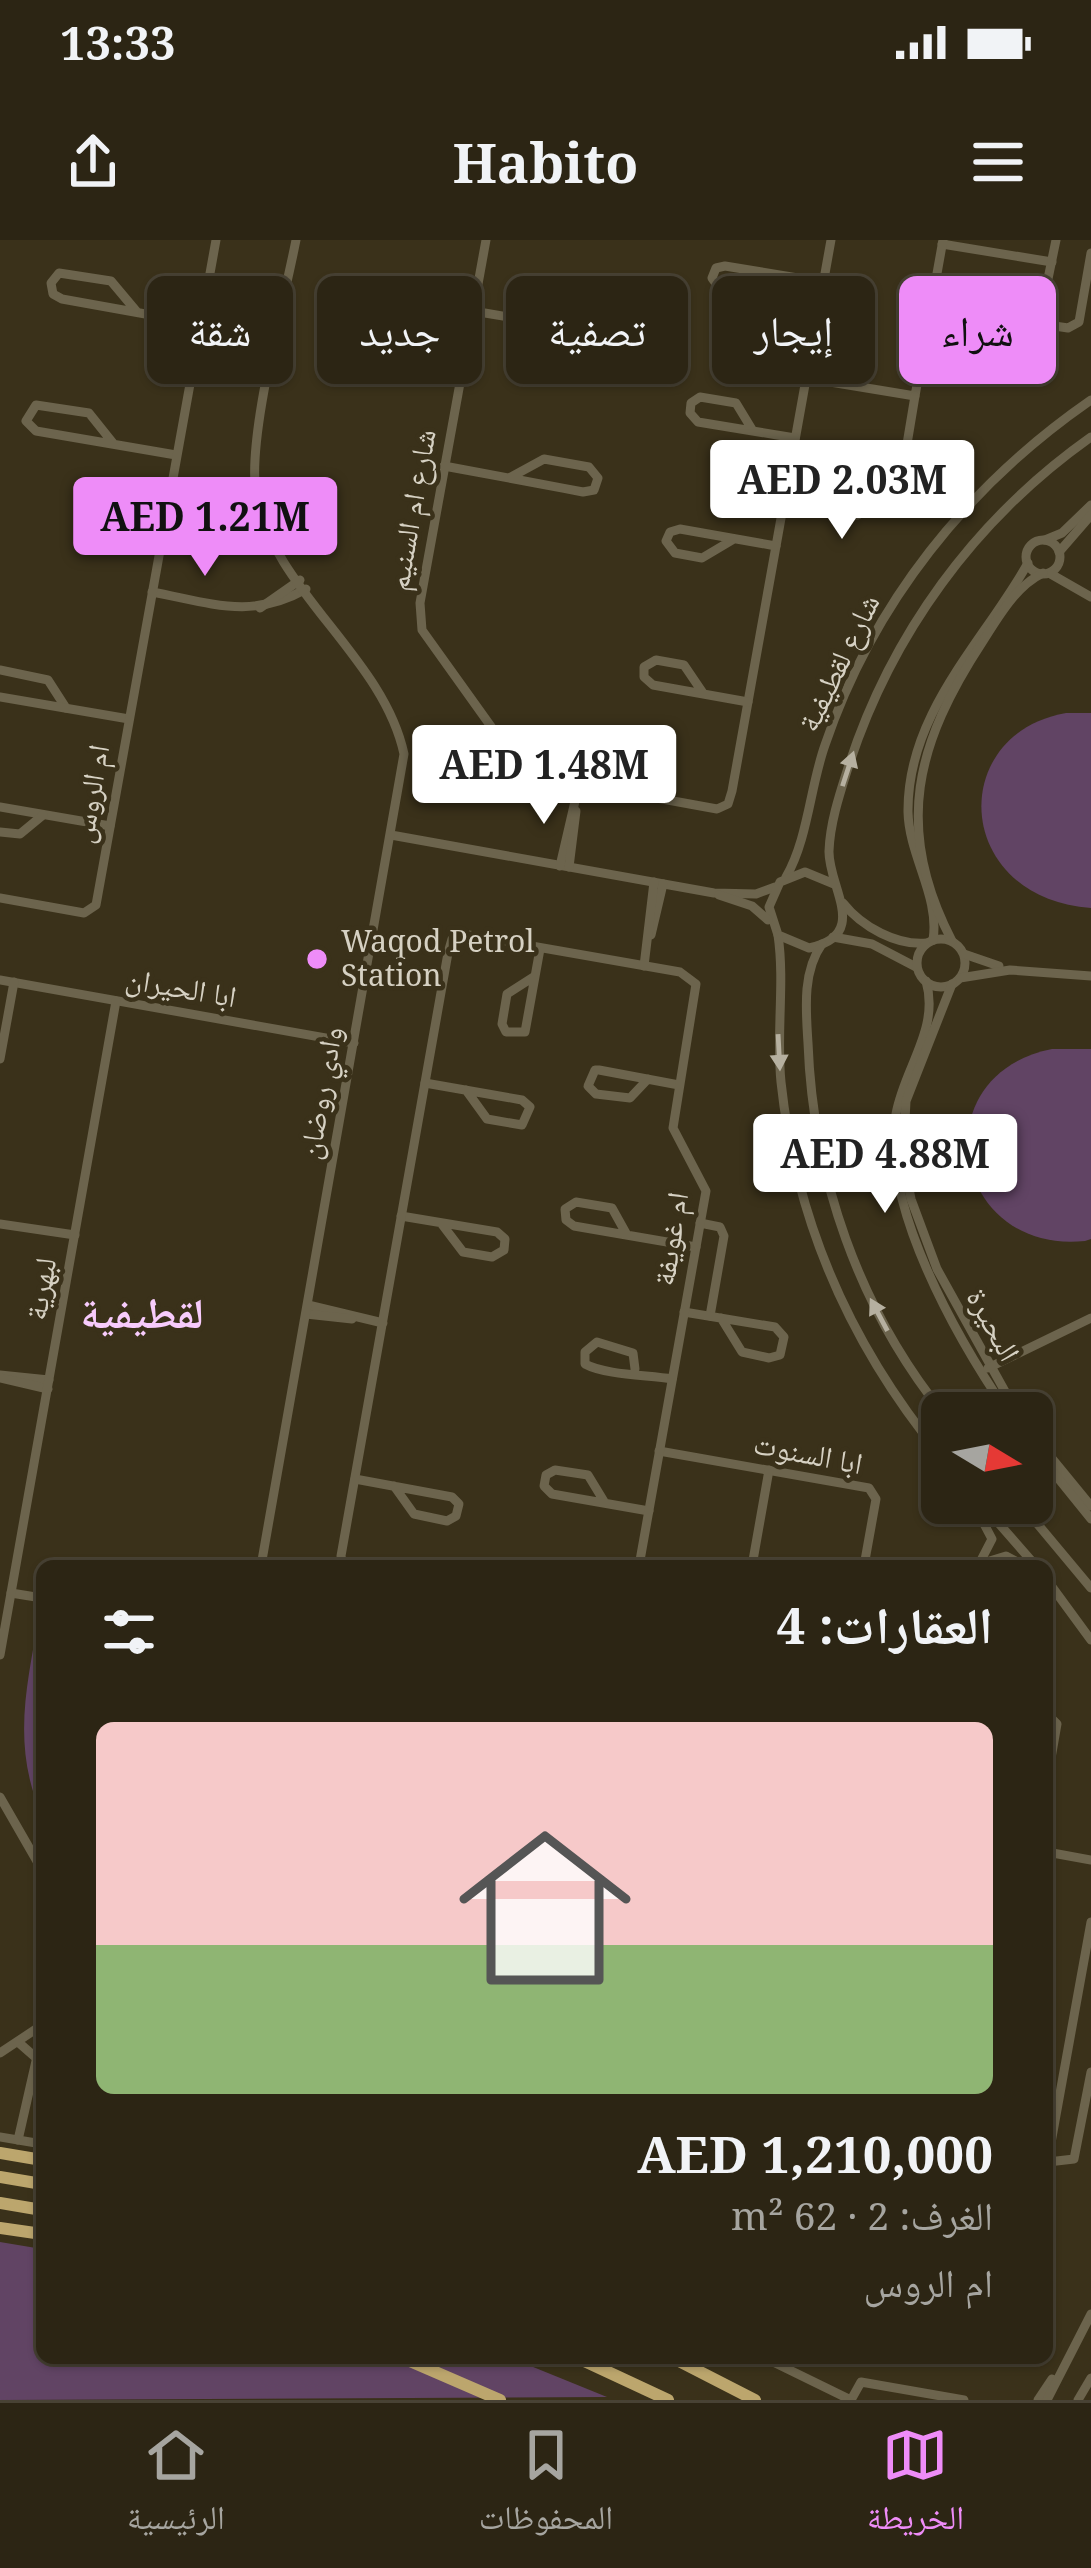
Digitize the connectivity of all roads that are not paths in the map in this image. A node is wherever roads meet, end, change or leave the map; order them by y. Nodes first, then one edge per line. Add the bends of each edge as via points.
1 (216, 240) edge
2 (296, 240) edge
3 (486, 240) edge
4 (830, 240) edge
5 (1009, 240) edge
6 (1056, 240) edge
7 (943, 242) edge
8 (1091, 253) edge
9 (1006, 254) junction
10 (1052, 262) junction
11 (210, 276) edge
12 (479, 276) edge
13 (778, 276) joint
14 (823, 276) edge
15 (937, 276) edge
16 (1049, 276) edge
17 (137, 312) junction
18 (147, 314) edge
19 (533, 320) joint
20 (1056, 326) edge
21 (189, 384) edge
22 (459, 384) edge
23 (805, 384) edge
24 (840, 384) edge
25 (917, 384) edge
26 (915, 397) junction
27 (1091, 400) edge
28 (753, 430) junction
29 (1091, 437) edge
30 (796, 438) junction
31 (112, 443) junction
32 (907, 444) dead end
33 (176, 454) junction
34 (444, 466) junction
35 (509, 478) junction
36 (787, 486) junction
37 (819, 492) dead end
38 (1091, 505) edge
39 (1091, 515) edge
40 (734, 538) junction
41 (1045, 540) junction
42 (776, 546) junction
43 (1060, 555) junction
44 (1028, 563) junction
45 (1045, 573) junction
46 (1074, 583) junction
47 (303, 585) junction
48 (152, 592) junction
49 (1091, 597) edge
50 (978, 642) junction
51 (0, 670) edge
52 (704, 693) junction
53 (0, 697) edge
54 (748, 702) junction
55 (66, 708) junction
56 (129, 718) junction
57 (579, 784) junction
58 (0, 807) edge
59 (44, 815) junction
60 (110, 826) junction
61 (0, 832) edge
62 (391, 835) junction
63 (564, 866) junction
64 (922, 866) junction
65 (782, 882) junction
66 (659, 883) junction
67 (834, 884) junction
68 (714, 893) junction
69 (0, 898) edge
70 (843, 903) junction
71 (770, 923) junction
72 (877, 930) junction
73 (778, 935) junction
74 (832, 937) junction
75 (930, 941) junction
76 (952, 941) junction
77 (905, 942) junction
78 (822, 944) junction
79 (872, 944) junction
80 (540, 949) junction
81 (963, 953) junction
82 (899, 956) junction
83 (644, 967) junction
84 (918, 969) junction
85 (1010, 970) junction
86 (535, 976) junction
87 (1091, 976) edge
88 (0, 980) edge
89 (926, 981) junction
90 (956, 981) junction
91 (14, 982) junction
92 (116, 1001) junction
93 (354, 1043) junction
94 (0, 1059) edge
95 (648, 1079) junction
96 (425, 1083) junction
97 (680, 1084) junction
98 (908, 1084) junction
99 (466, 1090) junction
100 (401, 1216) junction
101 (441, 1223) junction
102 (700, 1223) junction
103 (0, 1224) edge
104 (74, 1235) junction
105 (627, 1235) junction
106 (696, 1247) junction
107 (307, 1309) junction
108 (684, 1312) junction
109 (716, 1317) junction
110 (1091, 1318) edge
111 (383, 1323) junction
112 (635, 1369) junction
113 (985, 1370) junction
114 (0, 1376) edge
115 (672, 1379) junction
116 (49, 1384) junction
117 (930, 1392) edge
118 (999, 1392) edge
119 (921, 1428) edge
120 (659, 1451) junction
121 (1053, 1463) edge
122 (1053, 1469) edge
123 (769, 1470) junction
124 (355, 1479) junction
125 (394, 1486) junction
126 (1079, 1498) junction
127 (605, 1503) junction
128 (1091, 1507) edge
129 (649, 1511) junction
130 (1091, 1519) edge
131 (986, 1524) edge
132 (997, 1524) edge
133 (1038, 1524) edge
134 (261, 1560) edge
135 (342, 1560) edge
136 (640, 1560) edge
137 (753, 1560) edge
138 (865, 1560) edge
139 (981, 1560) edge
140 (1030, 1560) edge
141 (1053, 1588) edge
142 (1091, 1588) edge
143 (11, 1593) junction
144 (36, 1597) edge
145 (1091, 1640) edge
146 (0, 1655) edge
147 (0, 1797) edge
148 (1053, 1853) edge
149 (36, 1860) edge
150 (1091, 1860) edge
151 (1091, 1922) edge
152 (1089, 1953) edge
153 (36, 2029) edge
154 (18, 2042) junction
155 (0, 2053) edge
156 (36, 2059) edge
157 (1091, 2072) edge
158 (36, 2073) edge
159 (1053, 2133) edge
160 (0, 2137) edge
161 (18, 2140) junction
162 (36, 2143) edge
163 (0, 2152) edge
164 (36, 2159) edge
165 (1053, 2163) edge
166 (0, 2177) edge
167 (36, 2183) edge
168 (0, 2203) edge
169 (36, 2209) edge
170 (0, 2228) edge
171 (36, 2233) edge
172 (1091, 2314) edge
173 (417, 2364) edge
174 (591, 2364) edge
175 (685, 2364) edge
176 (777, 2364) edge
177 (1091, 2378) edge
178 (500, 2400) edge
179 (668, 2400) edge
180 (755, 2400) edge
181 (851, 2400) edge
182 (964, 2400) edge
183 (1042, 2400) edge
184 (1078, 2400) edge

1 - 11 street, ام الروس
2 - 47 street, وادي روضان via 254,476 270,533
3 - 12 street, شارع ام السنيم
4 - 14 street, شارع ام السنيم
5 - 9 street
6 - 10 street
7 - 9 street
7 - 15 street
8 - 20 street via 1078,322
9 - 10 street
10 - 16 street
13 - 13 street via 750,294 720,289 712,278 725,266
17 - 17 street via 110,281 66,273 51,283 57,297
17 - 18 street
19 - 19 street via 559,350 609,361 621,356 614,335
21 - 33 street, ام الروس
22 - 34 street, شارع ام السنيم
23 - 30 street, شارع ام السنيم
24 - 26 street
25 - 26 street
26 - 32 street
27 - 65 street, شارع لقطيفية via 994,477 897,597 833,722
28 - 28 street via 736,403 692,403 695,420
28 - 30 street
67 -> 29 street, شارع لقطيفية via 830,842 842,788 909,633 1000,512
30 - 36 street, شارع ام السنيم
31 - 31 street via 89,413 36,405 28,412 36,431
31 - 33 street
33 - 48 street, ام الروس
34 - 35 street
34 - 57 street, شارع ام السنيم via 418,611 422,630 520,770
35 - 35 street via 544,459 589,467 598,478 589,492
36 - 37 street
36 - 42 street, شارع ام السنيم
38 - 41 street
39 - 43 street
40 - 40 street via 702,558 675,554 666,542 680,529
40 - 42 street
41 - 43 street
41 - 44 street via 1030,547
42 - 54 street, شارع ام السنيم
43 - 45 street
43 - 46 street
44 - 45 street
44 - 50 street
45 - 46 street
45 - 50 street via 1024,585
46 - 49 street
47 - 48 street via 258,609
47 - 62 street, وادي روضان via 396,722 404,754
48 - 56 street, ام الروس
50 - 64 street via 922,750 915,809
51 - 55 street via 48,680
52 - 52 street via 684,665 656,660 644,667 653,685
52 - 54 street
53 - 55 street
54 - 57 street, شارع ام السنيم via 722,808
55 - 56 street
56 - 60 street, ام الروس
57 - 63 street
58 - 59 street
59 - 60 street
59 - 61 street via 20,834
60 - 69 street, ام الروس via 91,911
62 - 63 street
62 - 93 street, وادي روضان
63 - 66 street
64 - 75 street
64 - 76 street
65 - 67 street via 811,872
65 - 68 street via 756,894
65 - 71 street via 770,899
66 - 68 street
66 - 83 street
67 - 70 street
68 - 71 street via 752,906
70 - 72 street
70 - 74 street
71 - 73 street
72 - 77 street
72 - 79 street
73 - 78 street via 795,946
73 -> 119 street via 785,1111 814,1234 868,1355
74 - 78 street
74 - 79 street
75 - 76 street
75 - 77 street
75 - 84 street
76 - 81 street
77 - 82 street
117 -> 78 street via 870,1298 827,1178 807,1026 810,968
79 - 82 street
80 - 83 street, ام غويفة
80 - 86 street
80 - 96 street, ام غويفة via 463,934 452,939
81 - 85 street
81 - 90 street
82 - 84 street
83 - 97 street, ام غويفة via 689,974 696,984
84 - 89 street
85 - 87 street
85 - 90 street
86 - 86 street via 507,994 506,1032 525,1032
88 - 91 street, ابا الحيران
89 - 90 street
89 - 98 street, البحيرة via 929,1021
90 - 98 street, البحيرة
91 - 92 street, ابا الحيران
91 - 94 street
92 - 93 street, ابا الحيران
92 - 104 street, لبهرية
93 - 107 street, وادي روضان
95 - 95 street via 629,1098 588,1086 595,1070
95 - 97 street
96 - 99 street
96 - 100 street, ام غويفة
97 - 102 street, ام غويفة via 673,1128 705,1185
98 - 113 street, البحيرة via 907,1198
99 - 99 street via 482,1117 527,1122 530,1107 522,1100
100 - 101 street
100 - 111 street, ام غويفة
101 - 101 street via 463,1252 493,1257 504,1250 496,1232
102 - 106 street, ام غويفة
102 - 109 street via 720,1227 724,1236
103 - 104 street
104 - 116 street, لبهرية
105 - 105 street via 612,1208 576,1202 566,1209 574,1226
105 - 106 street
106 - 108 street, ام غويفة
107 - 111 street
107 - 134 street, وادي روضان
108 - 109 street
108 - 115 street, ام غويفة
109 - 109 street via 742,1352 780,1355 780,1330
110 - 113 street
111 - 124 street, ام غويفة
112 - 112 street via 625,1346 597,1342 585,1352 594,1369
112 - 115 street
113 - 118 street, البحيرة
114 - 116 street
115 - 120 street, ام غويفة
116 - 143 street, لبهرية
120 - 123 street, ابا السنوت
120 - 129 street, ام غويفة
121 - 126 street
122 - 126 street
123 - 137 street
123 - 138 street, ابا السنوت via 872,1490
124 - 125 street
124 - 135 street, ام غويفة
125 - 125 street via 414,1514 456,1516 452,1497
126 - 128 street
126 - 130 street
127 - 127 street via 588,1475 545,1475 546,1492
127 - 129 street
129 - 136 street, ام غويفة
131 - 139 street via 992,1539
132 - 140 street
133 - 142 street
141 - 145 street
143 - 144 street
143 - 146 street, لبهرية
147 - 149 street
148 - 150 street
151 - 152 street
152 - 159 street
153 - 154 street
154 - 155 street
154 - 156 street
157 - 165 street via 1076,2152
158 - 161 street
160 - 161 street
161 - 162 street
163 - 164 highway
166 - 167 highway
168 - 169 highway
170 - 171 highway
172 - 183 street
173 - 178 highway
174 - 179 highway
175 - 180 highway
176 - 181 street
177 - 184 street
181 - 182 street via 861,2382

